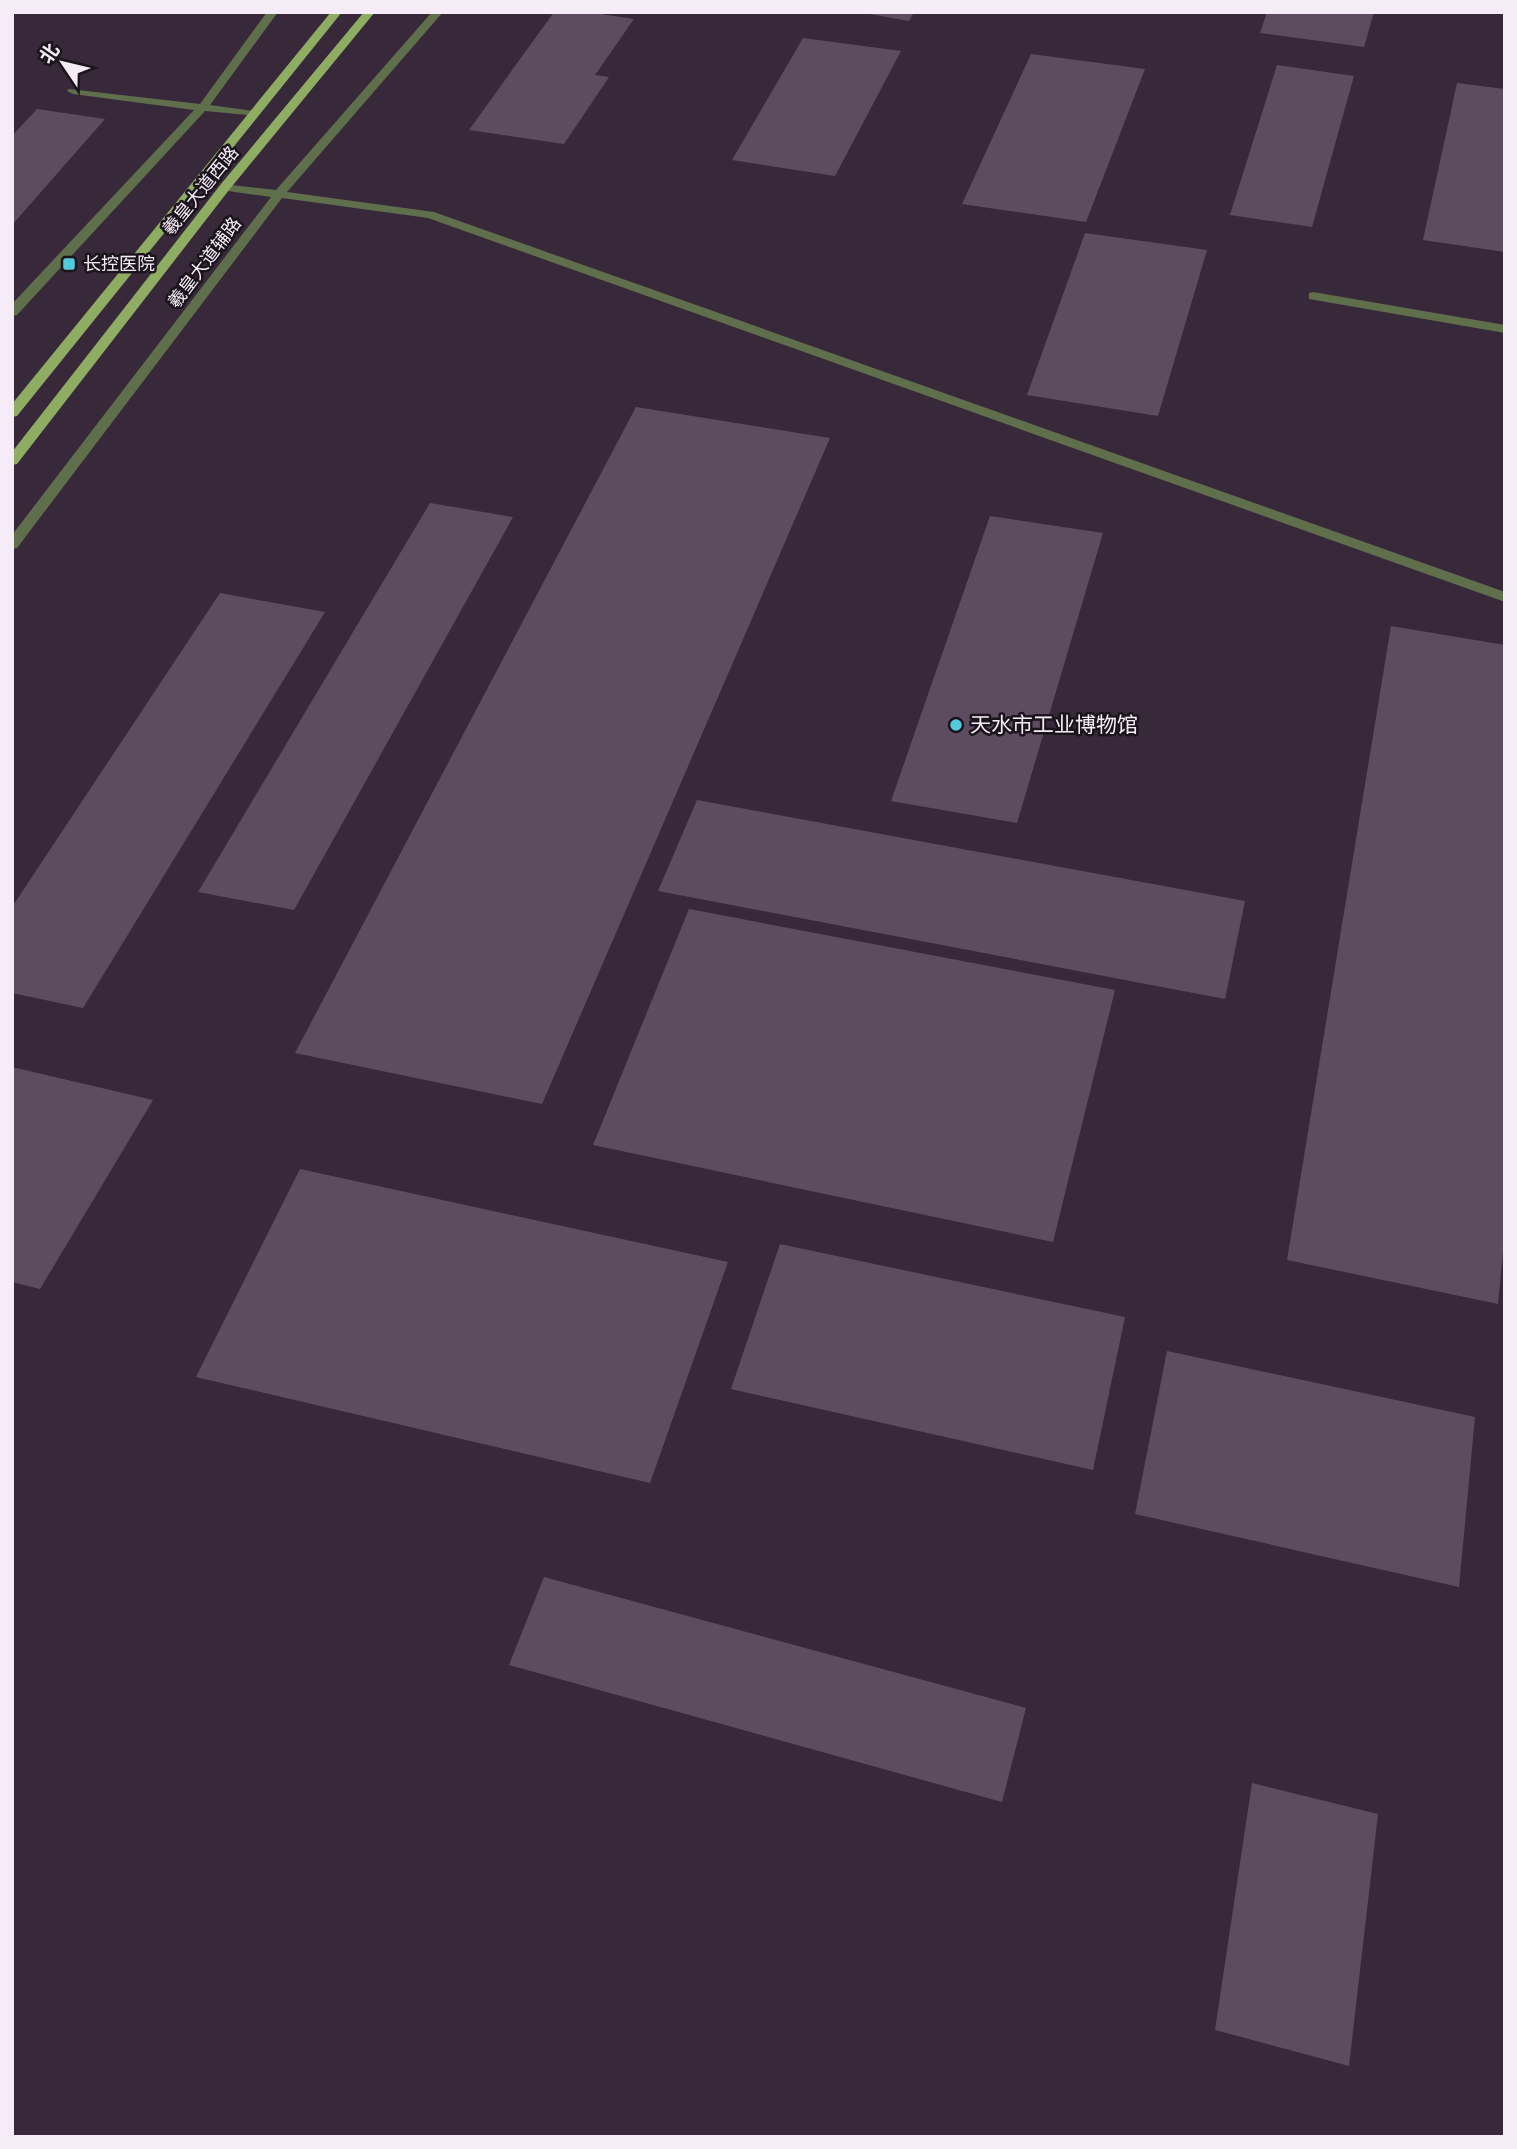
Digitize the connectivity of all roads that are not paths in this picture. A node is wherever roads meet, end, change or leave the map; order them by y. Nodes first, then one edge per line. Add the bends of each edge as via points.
1 (273, 12) edge
2 (337, 12) edge
3 (370, 12) edge
4 (438, 12) edge
5 (73, 90) dead end
6 (203, 107) junction
7 (254, 114) junction
8 (225, 187) junction
9 (279, 194) junction
10 (1313, 296) dead end
11 (12, 312) edge
12 (1505, 329) edge
13 (12, 413) edge
14 (12, 461) edge
15 (12, 545) edge
16 (1505, 597) edge

1 - 6 lane
2 - 7 main road, 羲皇大道西路
3 - 8 main road, 羲皇大道西路
4 - 9 lane, 羲皇大道辅路
5 - 6 lane
6 - 7 lane
6 - 11 lane
7 - 13 main road, 羲皇大道西路
8 - 9 lane
8 - 14 main road, 羲皇大道西路
9 - 15 lane, 羲皇大道辅路
9 - 16 lane via 430,215
10 - 12 lane

